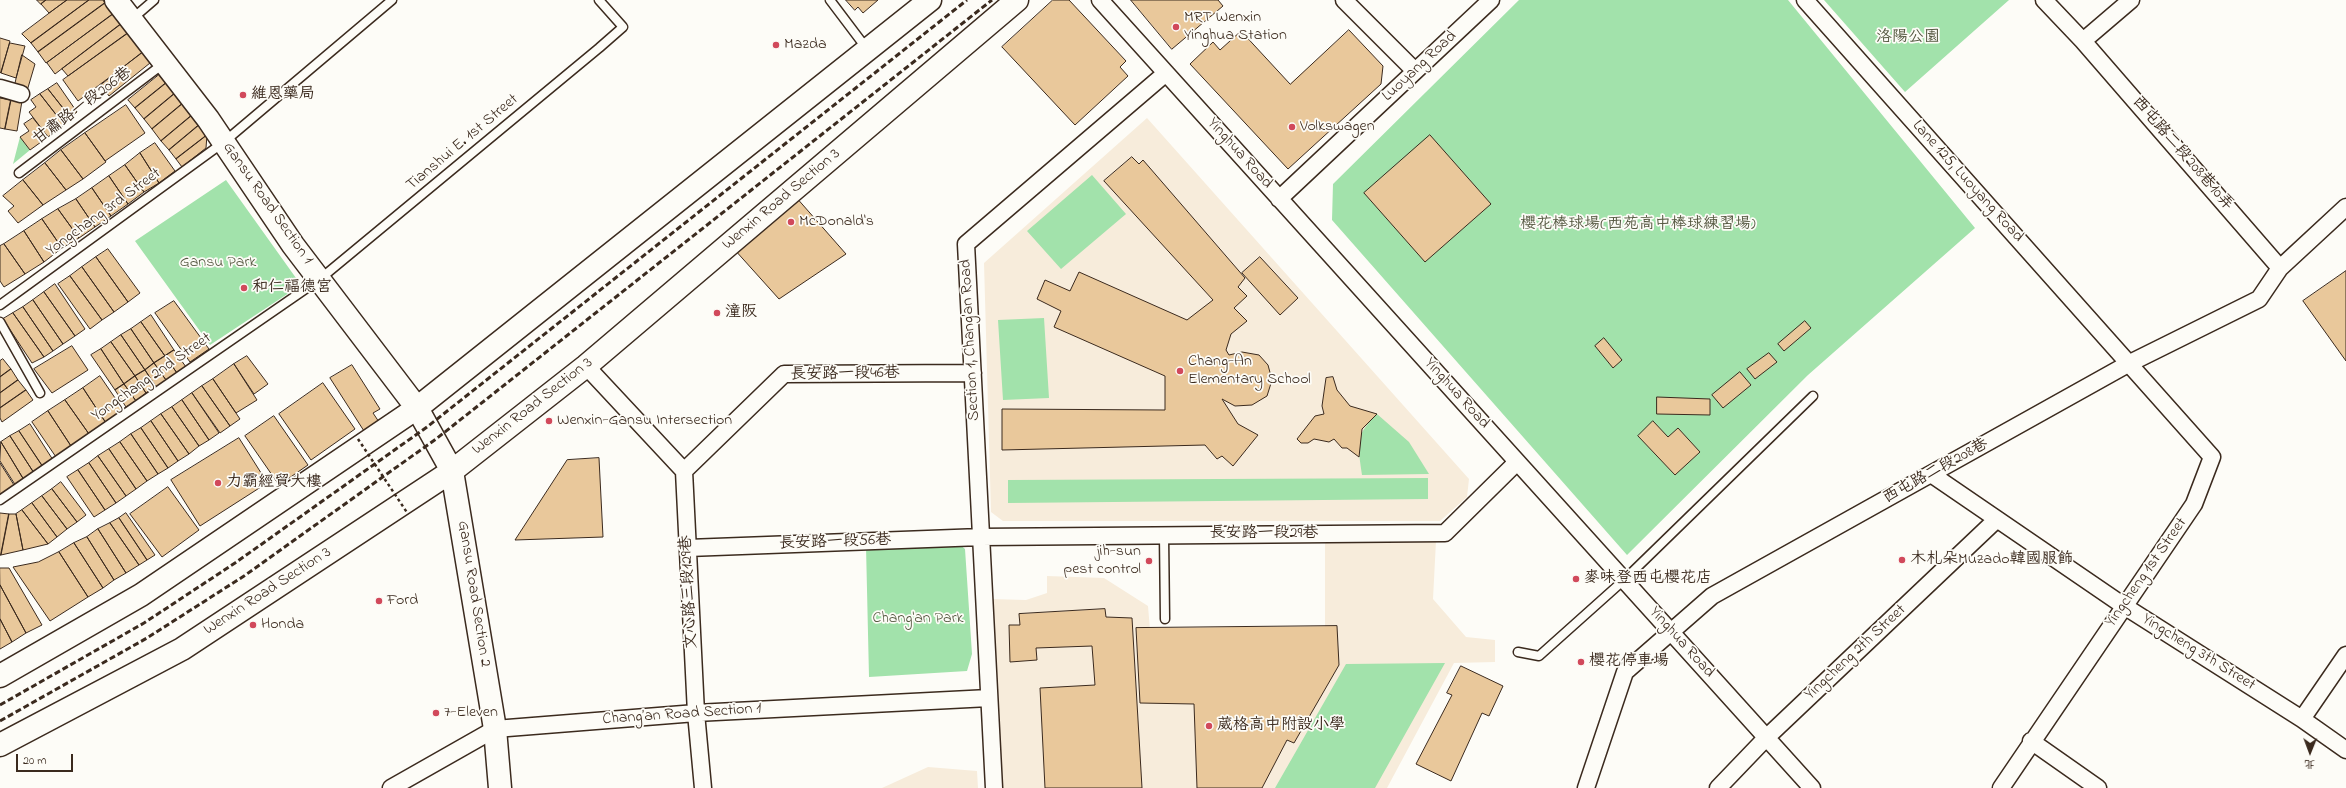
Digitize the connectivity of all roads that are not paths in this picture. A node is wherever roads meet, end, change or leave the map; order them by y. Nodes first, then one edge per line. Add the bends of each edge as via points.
1 (116, 0) edge
2 (154, 0) edge
3 (392, 0) edge
4 (599, 0) edge
5 (830, 0) edge
6 (930, 0) edge
7 (1017, 0) edge
8 (1100, 0) edge
9 (1344, 0) edge
10 (1491, 0) edge
11 (2044, 0) edge
12 (2131, 0) edge
13 (1808, 1) edge
14 (131, 20) junction
15 (2083, 41) junction
16 (868, 50) junction
17 (164, 63) junction
18 (1415, 72) junction
19 (1166, 73) junction
20 (0, 88) edge
21 (21, 94) dead end
22 (224, 142) junction
23 (19, 173) dead end
24 (1280, 199) junction
25 (2346, 207) edge
26 (2280, 268) junction
27 (320, 279) junction
28 (0, 305) edge
29 (0, 322) edge
30 (2128, 364) junction
31 (586, 366) junction
32 (973, 373) junction
33 (40, 392) dead end
34 (1813, 396) dead end
35 (417, 408) junction
36 (1517, 462) junction
37 (452, 471) junction
38 (684, 472) junction
39 (1931, 474) junction
40 (0, 500) edge
41 (1996, 520) junction
42 (1164, 535) junction
43 (981, 537) junction
44 (688, 548) junction
45 (1624, 580) junction
46 (2124, 606) junction
47 (1165, 619) dead end
48 (1670, 631) junction
49 (1518, 652) dead end
50 (2346, 655) edge
51 (0, 676) edge
52 (989, 698) junction
53 (696, 714) junction
54 (2302, 719) junction
55 (495, 729) junction
56 (1766, 738) junction
57 (2031, 741) junction
58 (0, 745) edge
59 (2346, 750) edge
60 (391, 788) edge
61 (500, 788) edge
62 (703, 788) edge
63 (994, 788) edge
64 (1586, 788) edge
65 (1718, 788) edge
66 (1812, 788) edge
67 (2001, 788) edge
68 (2098, 788) edge

1 - 14 main road, Gansu Road Section 1
2 - 14 lane
3 - 22 lane, Yongchang 3rd Street
4 - 27 lane, Tianshui E. 1st Street via 623,27
5 - 16 lane
6 - 16 main road
7 - 31 main road, Wenxin Road Section 3
8 - 19 street, Yinghua Road
9 - 18 street
10 - 18 street, Luoyang Road
11 - 15 street, 西屯路二段208巷10弄
12 - 15 street
13 - 30 street, Lane 125, Luoyang Road
14 - 17 main road, Gansu Road Section 1
15 - 26 street, 西屯路二段208巷10弄
16 - 35 main road
17 - 22 main road, Gansu Road Section 1
17 - 23 lane, 甘肅路一段206巷
18 - 24 street, Luoyang Road
19 - 24 street, Yinghua Road
19 - 32 street, Section 1, Chang’an Road via 966,244
20 - 21 street
22 - 27 main road, Gansu Road Section 1 via 270,214
22 - 28 lane, Yongchang 3rd Street
24 - 36 street, Yinghua Road
25 - 26 street, 西屯路二段208巷
26 - 30 street, 西屯路二段208巷 via 2259,299
27 - 35 main road, Gansu Road Section 1
27 - 40 lane, Yongchang 2nd Street
29 - 33 lane
30 - 39 street, 西屯路二段208巷
30 - 46 street, Yingcheng 1st Street via 2212,457 2194,504
31 - 37 main road, Wenxin Road Section 3
31 - 38 street
32 - 38 street, 長安路一段46巷 via 784,374
32 - 43 street, Section 1, Chang’an Road
34 - 45 lane
35 - 37 main road, Gansu Road Section 2
35 - 51 main road via 141,595
36 - 42 street, 長安路一段29巷 via 1445,533
36 - 45 street, Yinghua Road
37 - 55 main road, Gansu Road Section 2
37 - 58 main road, Wenxin Road Section 3 via 182,649
38 - 44 street, 文心路三段129巷
39 - 41 street, Yingcheng 3th Street
39 - 48 street, 西屯路二段208巷 via 1712,596
41 - 46 street, Yingcheng 3th Street
41 - 56 street, Yingcheng 2th Street
42 - 43 street, 長安路一段29巷
42 - 47 lane
43 - 44 street, 長安路一段56巷
43 - 52 street, Section 1, Chang’an Road
44 - 53 street, 文心路三段129巷
45 - 48 street, Yinghua Road
45 - 49 lane via 1539,656
46 - 54 street, Yingcheng 3th Street
46 - 57 street, Yingcheng 1st Street
48 - 56 street, Yinghua Road
48 - 64 street, 西屯路二段208巷 via 1624,672
50 - 54 street
52 - 53 street, Chang’an Road Section 1
52 - 63 street, Section 1, Chang’an Road
53 - 55 street, Chang’an Road Section 1
53 - 62 street, 文心路三段129巷
54 - 59 street, Yingcheng 3th Street
55 - 60 street, Chang’an Road Section 1
55 - 61 main road, Gansu Road Section 2
56 - 65 street, Yingcheng 2th Street
56 - 66 street, Yinghua Road
57 - 67 street, Yingcheng 1st Street
57 - 68 street

